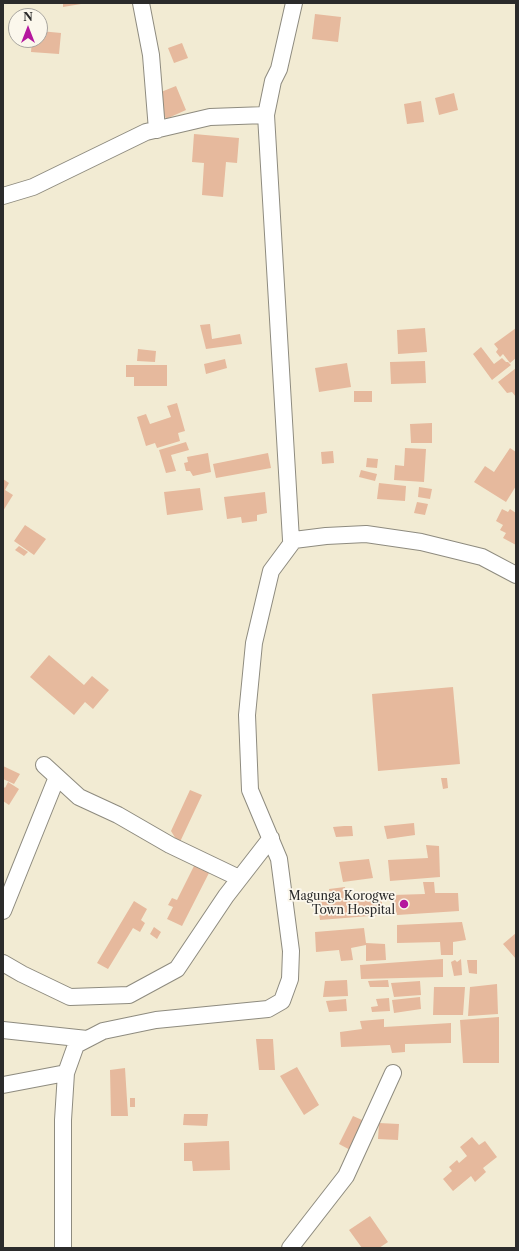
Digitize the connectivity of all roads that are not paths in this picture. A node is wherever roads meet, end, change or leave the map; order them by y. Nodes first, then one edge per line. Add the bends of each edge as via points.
1 (141, 3) edge
2 (294, 3) edge
3 (266, 115) junction
4 (157, 130) junction
5 (3, 196) edge
6 (294, 540) junction
7 (516, 575) edge
8 (44, 765) dead end
9 (56, 777) junction
10 (270, 838) junction
11 (239, 878) junction
12 (3, 911) edge
13 (3, 964) edge
14 (3, 1030) edge
15 (87, 1039) junction
16 (393, 1073) dead end
17 (66, 1074) junction
18 (3, 1086) edge
19 (63, 1248) edge
20 (290, 1248) edge

1 - 4 street via 151,55
2 - 3 street
3 - 4 street via 210,117
3 - 6 street via 291,540
4 - 5 street via 146,132 33,187
6 - 7 street via 366,534 421,542 482,557
6 - 10 street via 271,571 254,643 247,715 250,790
8 - 9 street
9 - 11 street via 79,797
9 - 12 street
10 - 11 street
10 - 15 street via 279,859 291,951 290,979 282,1002 268,1009 156,1020 103,1031
11 - 13 street via 177,969 129,996 70,997
14 - 15 street
15 - 17 street via 76,1045
16 - 20 street via 346,1176
17 - 18 street
17 - 19 street via 63,1120

